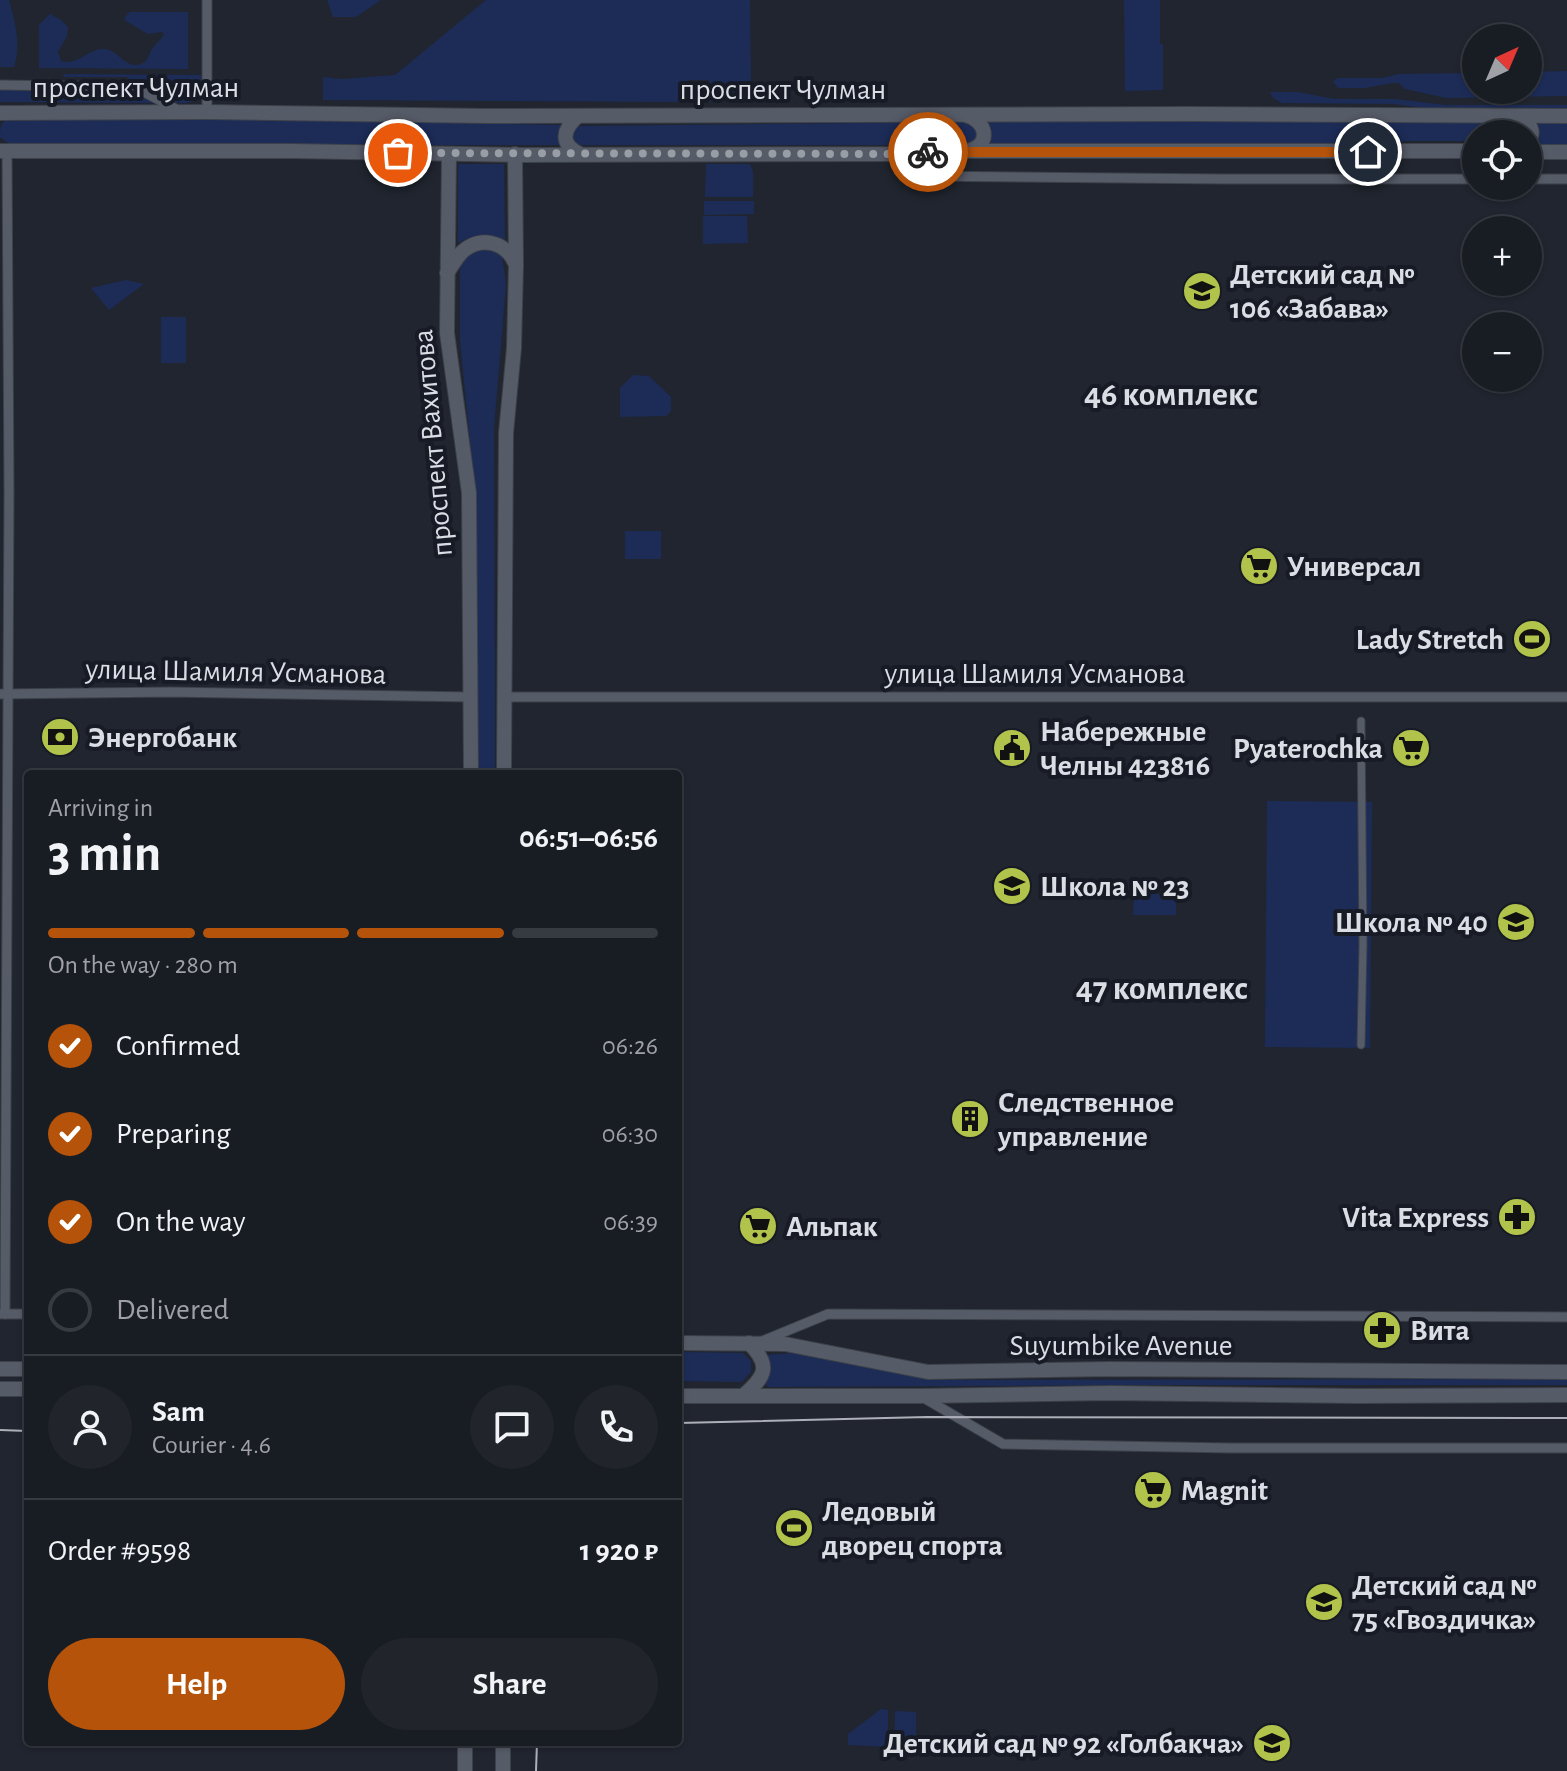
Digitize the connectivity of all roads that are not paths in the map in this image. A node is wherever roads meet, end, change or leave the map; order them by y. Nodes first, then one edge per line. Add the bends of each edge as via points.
1 (207, 0) edge
2 (0, 85) edge
3 (181, 112) junction
4 (207, 112) junction
5 (1, 114) edge
6 (965, 115) junction
7 (578, 116) junction
8 (1520, 116) junction
9 (1567, 116) edge
10 (1524, 120) edge
11 (3, 150) edge
12 (968, 151) junction
13 (1462, 151) edge
14 (1542, 152) edge
15 (1567, 152) edge
16 (515, 154) junction
17 (580, 154) junction
18 (888, 154) junction
19 (449, 155) junction
20 (1462, 179) edge
21 (1542, 179) edge
22 (1567, 179) edge
23 (516, 265) junction
24 (447, 274) junction
25 (4, 694) edge
26 (471, 697) junction
27 (504, 697) junction
28 (1567, 697) edge
29 (1361, 721) dead end
30 (471, 770) edge
31 (504, 770) edge
32 (1361, 1045) dead end
33 (2, 1314) edge
34 (24, 1314) edge
35 (1567, 1317) edge
36 (682, 1343) edge
37 (753, 1343) junction
38 (0, 1369) edge
39 (24, 1369) edge
40 (1567, 1372) edge
41 (0, 1389) edge
42 (24, 1389) edge
43 (744, 1395) junction
44 (1567, 1395) edge
45 (682, 1396) edge
46 (921, 1396) junction
47 (1567, 1448) edge
48 (465, 1746) edge
49 (503, 1746) edge
50 (465, 1771) edge
51 (503, 1771) edge

1 - 4 street
2 - 3 street via 134,87
3 - 4 main road, проспект Чулман
3 - 5 main road, проспект Чулман
4 - 7 main road, проспект Чулман
6 - 7 main road, проспект Чулман
6 - 8 main road, проспект Чулман
6 - 12 main road via 983,128 984,138
7 - 17 main road via 569,124 566,139
8 - 9 main road, проспект Чулман
8 - 10 main road
11 - 19 main road
11 - 25 street via 9,395
12 - 13 main road
12 - 18 main road
14 - 15 main road
16 - 17 main road
16 - 19 main road
16 - 23 main road
17 - 18 main road
18 - 20 street via 919,176
19 - 24 main road, проспект Вахитова
21 - 22 street
23 - 24 main road via 502,247 478,243 463,252
23 - 27 main road via 506,433
24 - 26 main road, проспект Вахитова via 448,345 469,493
25 - 26 street, улица Шамиля Усманова
25 - 33 street
26 - 30 main road, проспект Вахитова
27 - 28 street, улица Шамиля Усманова
27 - 31 main road
29 - 32 street
33 - 34 street
35 - 37 street via 828,1314
36 - 37 main road, Suyumbike Avenue
37 - 40 main road, Suyumbike Avenue via 785,1344 928,1372
37 - 43 main road via 764,1371
38 - 39 main road
41 - 42 main road
43 - 45 main road, Suyumbike Avenue
43 - 46 main road, Suyumbike Avenue
44 - 46 main road, Suyumbike Avenue
46 - 47 street via 1003,1444
48 - 50 main road
49 - 51 main road

